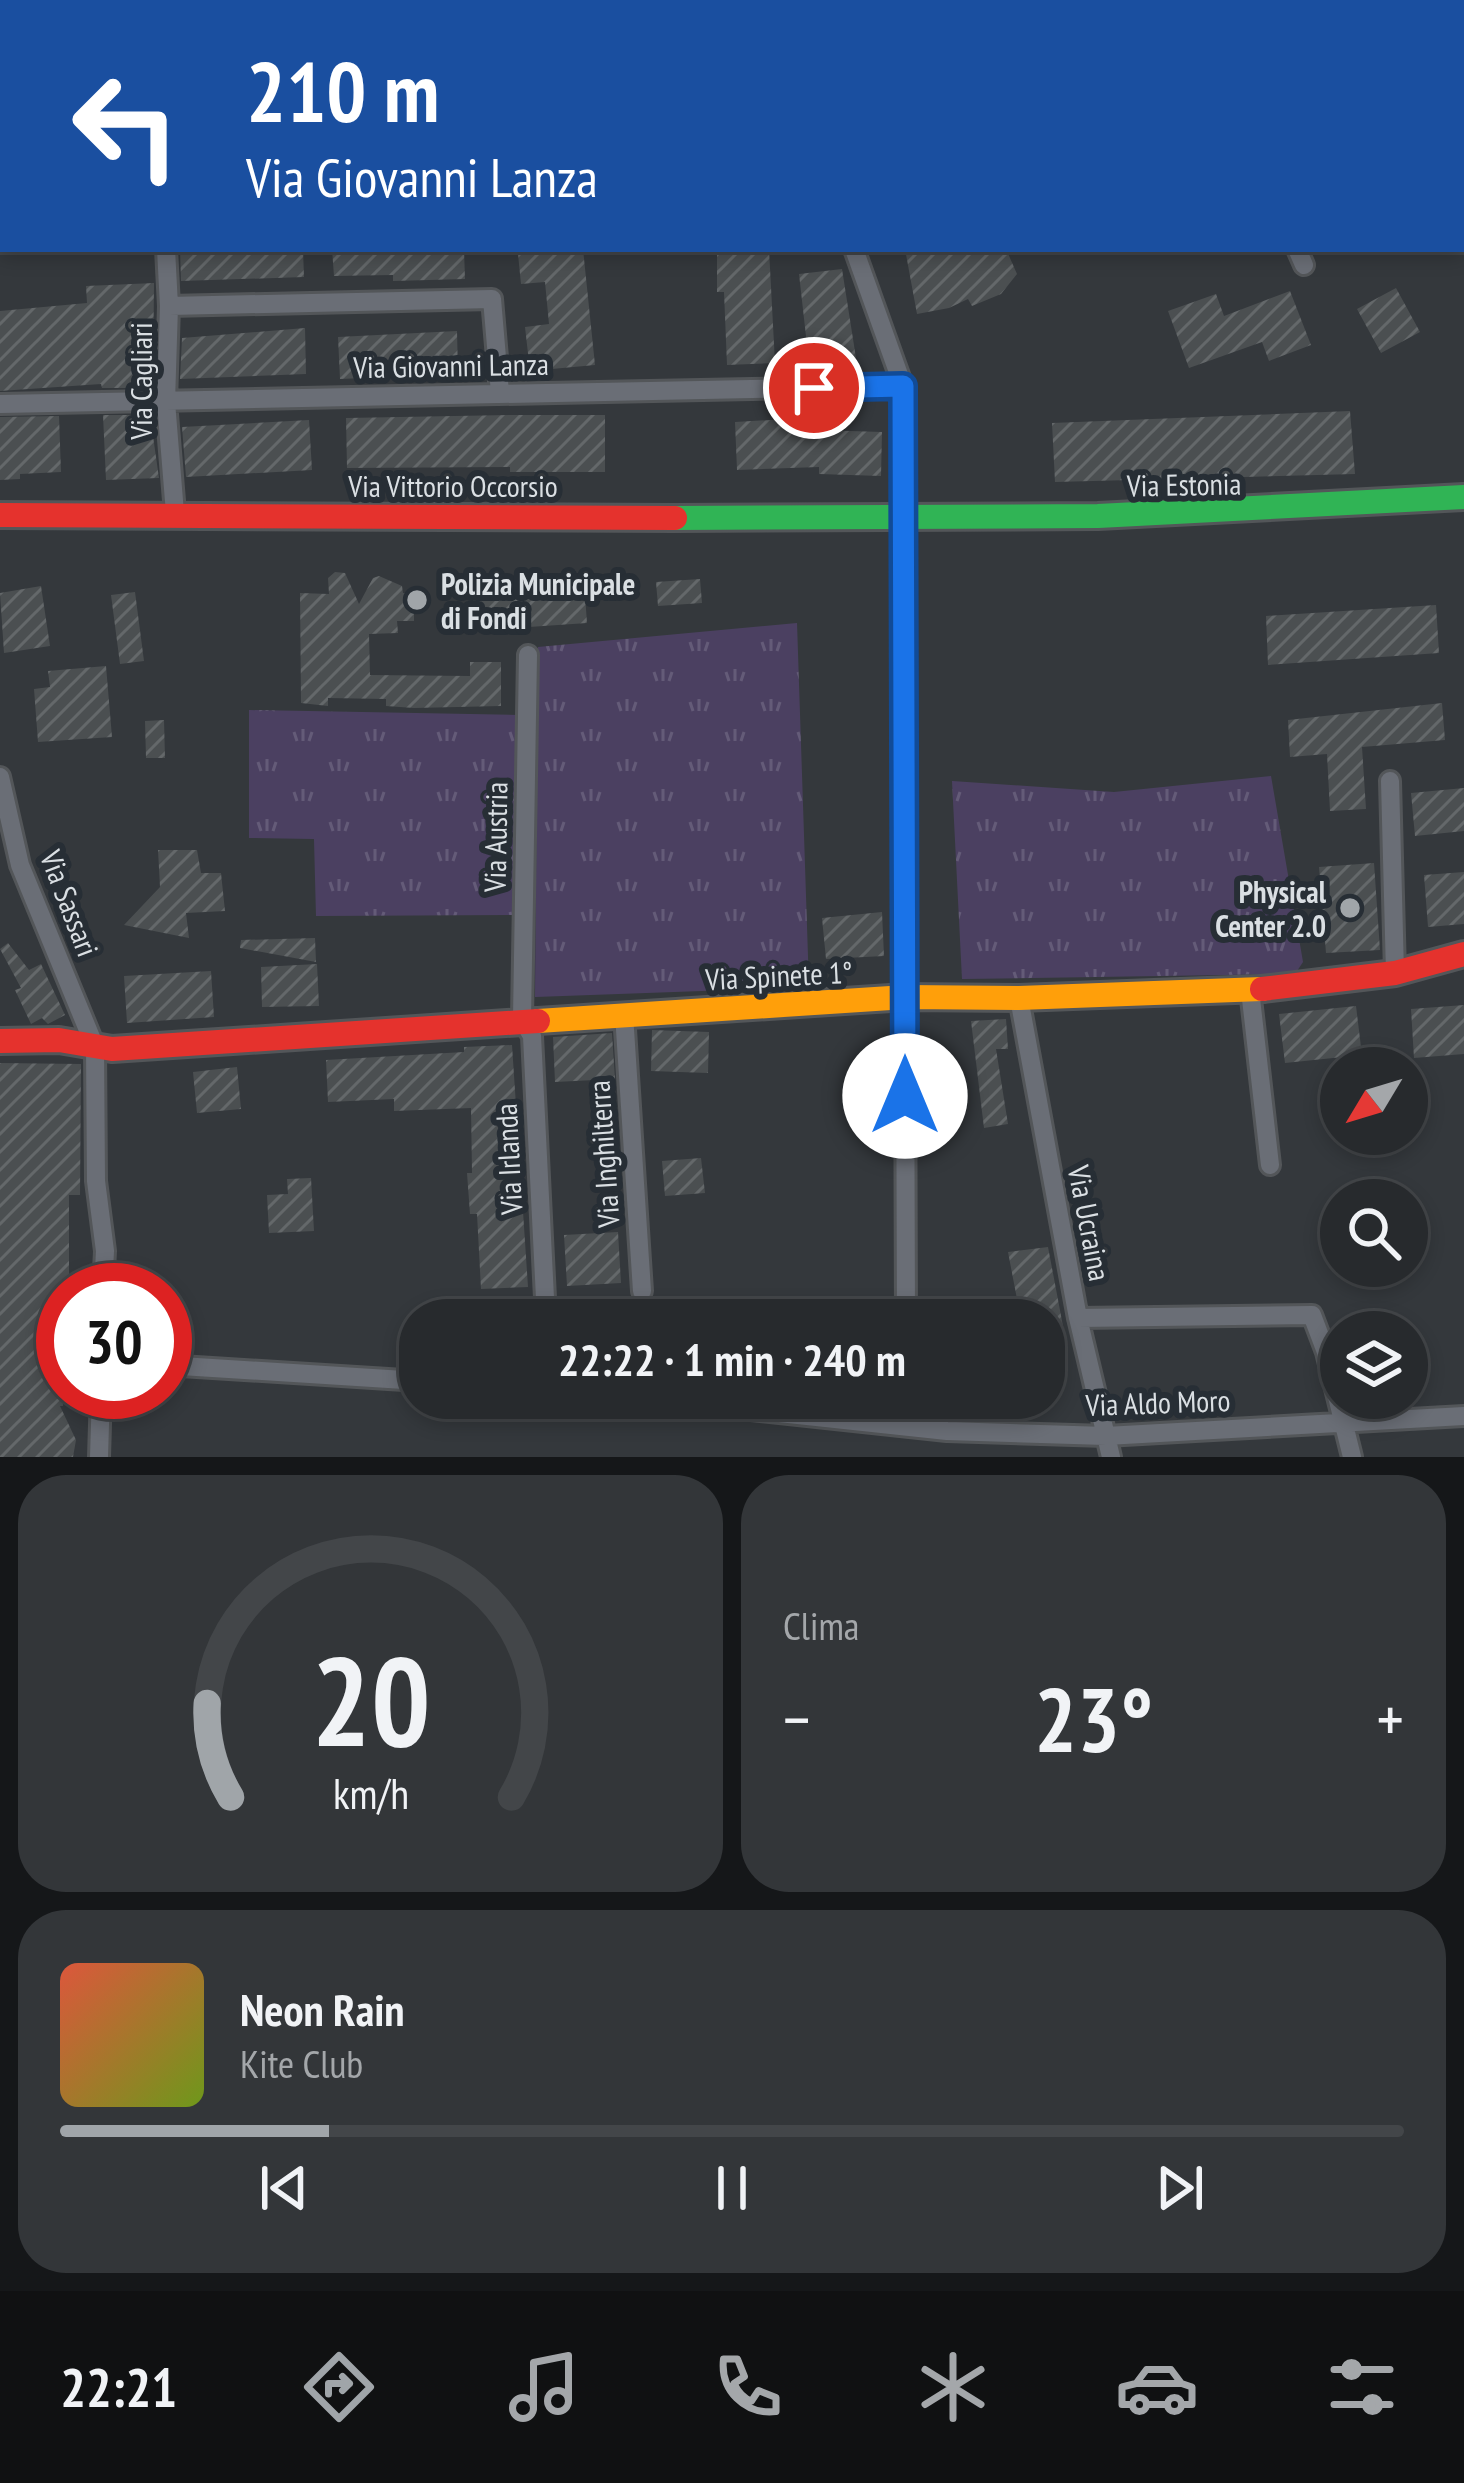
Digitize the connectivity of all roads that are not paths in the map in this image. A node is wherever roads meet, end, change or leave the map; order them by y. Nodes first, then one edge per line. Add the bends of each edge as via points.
1 (166, 252) edge
2 (855, 252) edge
3 (169, 306) junction
4 (903, 386) junction
5 (500, 393) junction
6 (166, 402) junction
7 (0, 404) edge
8 (1464, 497) edge
9 (175, 513) junction
10 (0, 515) edge
11 (906, 521) junction
12 (528, 655) dead end
13 (0, 777) edge
14 (1390, 781) dead end
15 (10, 865) edge
16 (1464, 954) edge
17 (1395, 973) junction
18 (1250, 990) junction
19 (906, 997) junction
20 (1019, 998) junction
21 (625, 1014) junction
22 (522, 1019) junction
23 (0, 1041) edge
24 (95, 1047) junction
25 (1270, 1165) dead end
26 (105, 1263) edge
27 (642, 1291) dead end
28 (545, 1298) dead end
29 (906, 1299) edge
30 (1078, 1318) junction
31 (192, 1367) edge
32 (399, 1380) edge
33 (1464, 1417) edge
34 (100, 1419) edge
35 (839, 1419) edge
36 (906, 1419) edge
37 (1340, 1421) junction
38 (906, 1426) junction
39 (1106, 1436) junction
40 (99, 1457) edge
41 (1112, 1457) edge
42 (1352, 1457) edge

1 - 3 street, Via Cagliari
2 - 4 street
3 - 5 street via 492,298
3 - 6 street, Via Cagliari
4 - 5 street, Via Giovanni Lanza
4 - 11 street
5 - 6 street, Via Giovanni Lanza
6 - 7 street, Via Giovanni Lanza
6 - 9 street, Via Cagliari
8 - 11 street, Via Estonia via 1289,511
9 - 10 street, Via Vittorio Occorsio
9 - 11 street, Via Vittorio Occorsio
11 - 19 street
12 - 22 street, Via Austria
13 - 15 street, Via Sassari
14 - 17 street
15 - 24 street, Via Sassari
16 - 17 street, Via Spinete 1°
17 - 18 street, Via Spinete 1°
18 - 20 street, Via Spinete 1°
18 - 25 street
19 - 20 street, Via Spinete 1°
19 - 21 street, Via Spinete 1°
19 - 29 street
20 - 30 street, Via Ucraina
21 - 22 street, Via Spinete 1°
21 - 27 street, Via Inghilterra
22 - 24 street, Via Spinete 1°
22 - 28 street, Via Irlanda via 532,1036
23 - 24 street, Via Spinete 1°
24 - 26 street
30 - 37 street via 1312,1315
30 - 39 street, Via Ucraina
31 - 32 street
33 - 37 street, Via Aldo Moro
34 - 40 street
35 - 38 street, Via Aldo Moro
36 - 38 street
37 - 39 street, Via Aldo Moro
37 - 42 street
38 - 39 street, Via Aldo Moro
39 - 41 street, Via Ucraina

